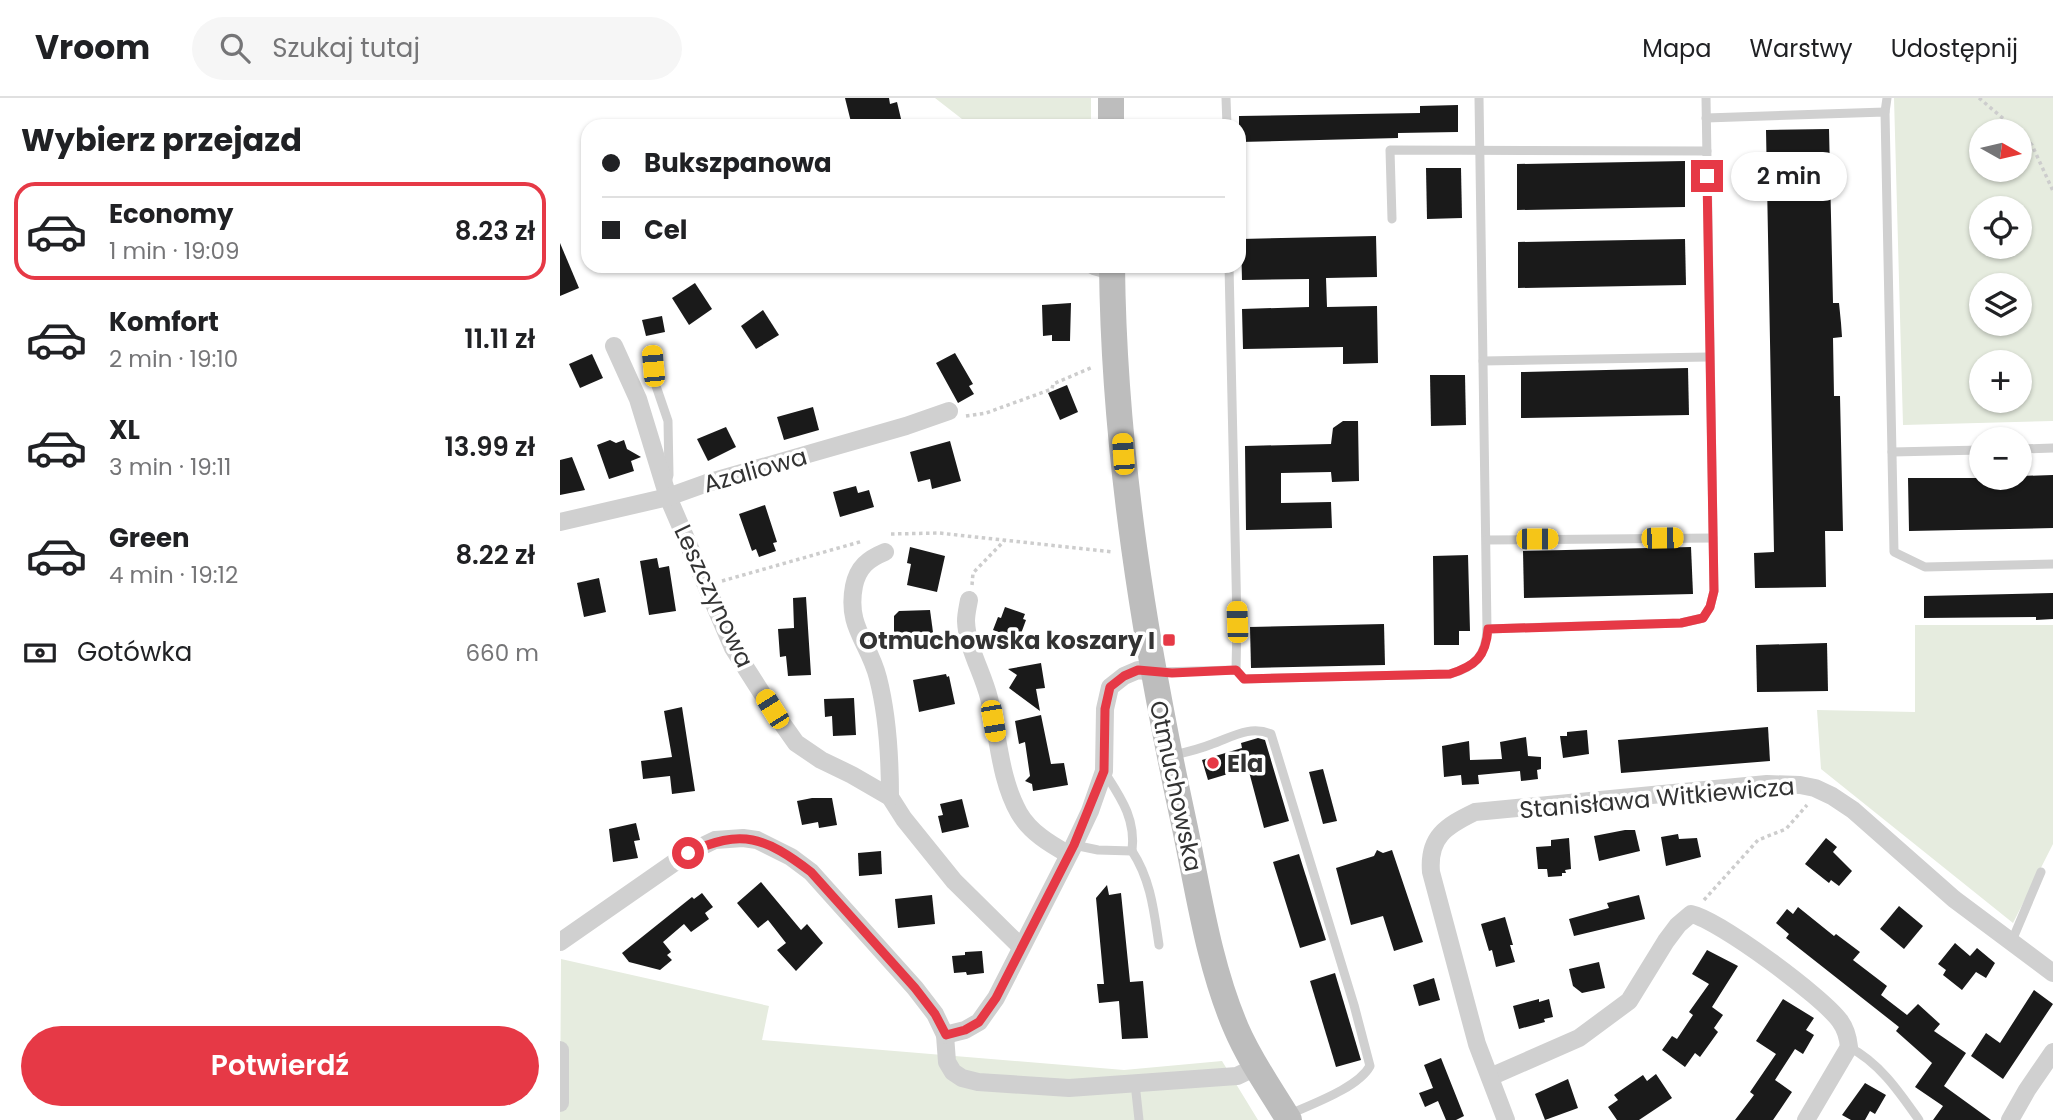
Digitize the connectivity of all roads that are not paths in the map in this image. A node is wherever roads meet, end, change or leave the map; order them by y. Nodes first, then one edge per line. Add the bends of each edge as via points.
1 (1111, 98) edge
2 (1226, 98) edge
3 (1479, 98) edge
4 (1706, 98) edge
5 (1887, 98) edge
6 (1885, 112) junction
7 (1706, 118) junction
8 (1111, 119) edge
9 (1227, 119) edge
10 (1707, 150) junction
11 (1480, 151) junction
12 (1392, 219) dead end
13 (1107, 273) edge
14 (1229, 273) edge
15 (614, 346) dead end
16 (651, 352) dead end
17 (1708, 357) junction
18 (1483, 361) junction
19 (949, 411) road end
20 (2053, 448) edge
21 (2032, 449) edge
22 (1969, 450) edge
23 (1892, 452) junction
24 (667, 492) junction
25 (560, 522) edge
26 (1713, 538) junction
27 (1487, 540) junction
28 (882, 542) road end
29 (2053, 564) edge
30 (970, 600) road end
31 (1488, 629) junction
32 (1236, 670) junction
33 (1153, 672) junction
34 (1169, 756) junction
35 (1104, 771) junction
36 (890, 797) junction
37 (1071, 849) junction
38 (1132, 851) junction
39 (2041, 872) dead end
40 (560, 942) edge
41 (2011, 943) junction
42 (1159, 945) dead end
43 (1021, 947) junction
44 (2053, 973) edge
45 (946, 1035) junction
46 (1849, 1047) junction
47 (560, 1050) edge
48 (2053, 1052) edge
49 (1256, 1067) junction
50 (1490, 1077) junction
51 (1135, 1083) junction
52 (560, 1103) edge
53 (1288, 1118) edge
54 (1139, 1120) edge
55 (1506, 1120) edge
56 (1806, 1120) edge
57 (1919, 1120) edge
58 (2010, 1120) edge

1 - 8 main road
2 - 9 lane
3 - 11 lane
4 - 7 lane
5 - 6 lane
6 - 7 lane
6 - 23 lane
7 - 10 lane
10 - 11 lane
10 - 17 lane
11 - 12 lane via 1390,150
11 - 18 lane
13 - 33 main road, Otmuchowska via 1127,499
14 - 32 lane
15 - 24 street, Leszczynowa via 638,399
16 - 24 lane via 654,380 668,421
17 - 18 lane
17 - 26 lane
18 - 27 lane
19 - 24 street, Azaliowa
20 - 21 lane
22 - 23 lane
23 - 29 lane via 1895,551 1925,567
24 - 25 street, Azaliowa
24 - 36 street, Leszczynowa via 733,648 796,743
26 - 27 lane
26 - 31 lane via 1714,591 1703,618 1681,623
27 - 31 lane
28 - 36 street via 856,576 851,602 855,623 878,675 890,756
30 - 37 street via 966,621 971,646 989,698 1010,792 1034,831 1051,844
31 - 32 lane via 1479,659 1450,674 1244,679
32 - 33 lane
33 - 34 main road, Otmuchowska
33 - 35 street via 1138,670 1110,687
34 - 49 main road, Otmuchowska via 1222,991
34 - 53 lane via 1233,735 1260,729 1271,733 1370,1066 1350,1085
35 - 37 street
35 - 38 lane via 1132,822
36 - 43 street, Leszczynowa via 954,881
37 - 38 lane
37 - 43 street
38 - 42 lane via 1143,867 1152,896
39 - 41 lane
40 - 45 street via 688,853 715,840 757,841 811,872 915,988
41 - 44 street, Stanisława Witkiewicza
41 - 50 street, Stanisława Witkiewicza via 1853,810 1815,788 1767,784 1475,812 1451,824 1429,857 1477,1044
43 - 45 street via 979,1022
45 - 51 street via 947,1062 962,1078 1069,1088
46 - 50 street via 1842,1023 1824,1004 1719,926 1691,914 1666,941 1622,1007 1579,1038
46 - 56 street
46 - 57 lane via 1878,1067
47 - 52 street
48 - 58 street
49 - 51 street via 1237,1076
49 - 53 main road, Otmuchowska
50 - 55 street
51 - 54 lane

